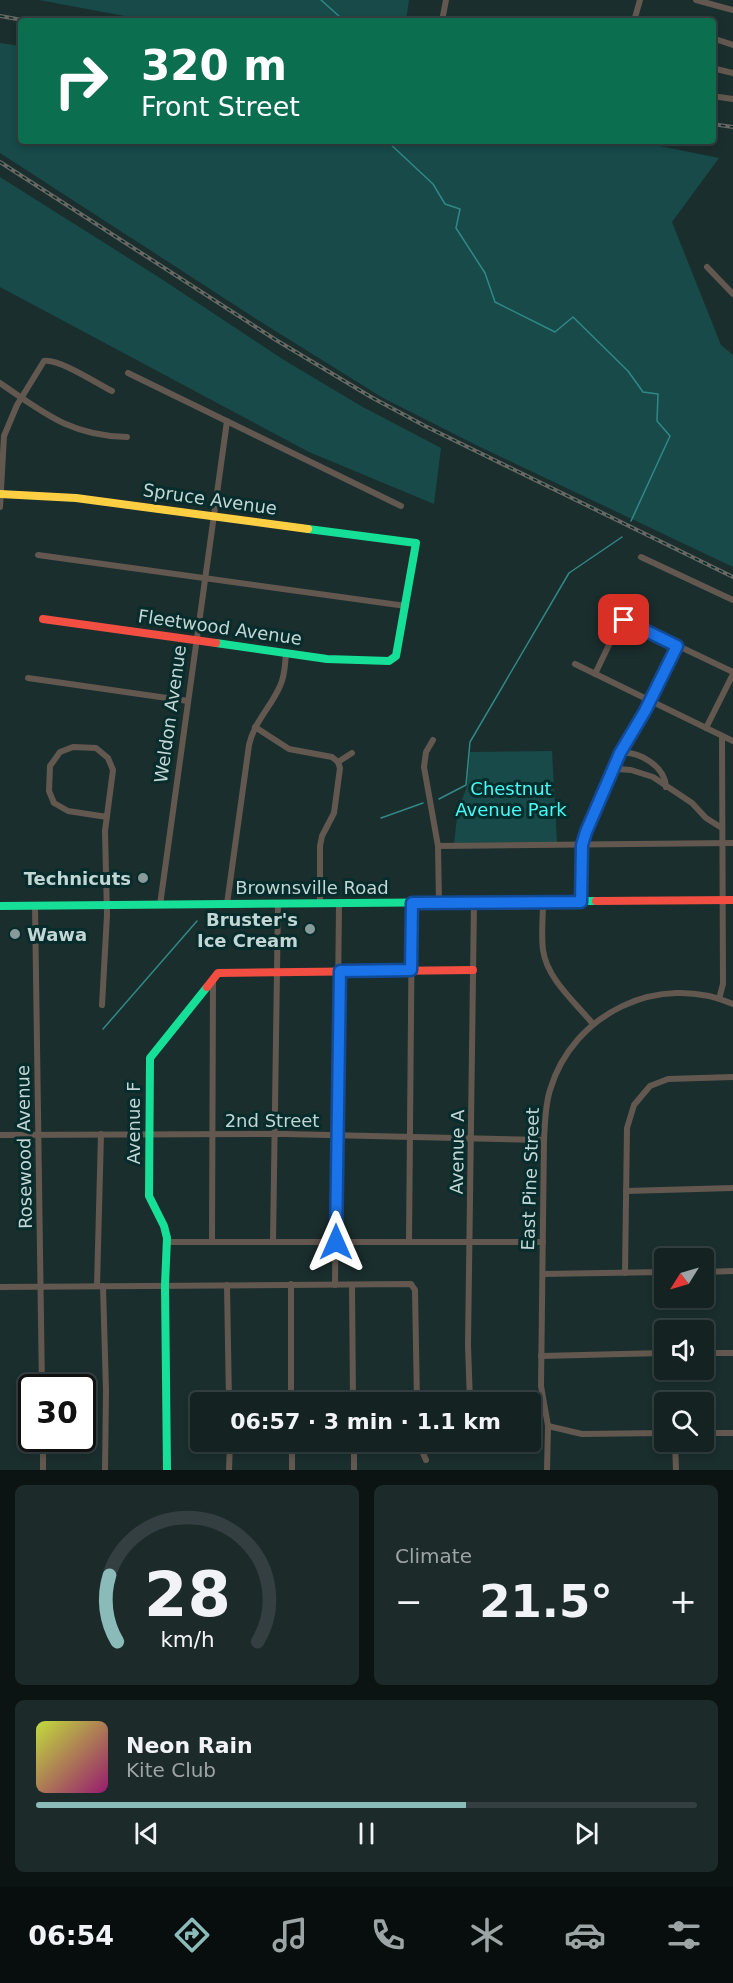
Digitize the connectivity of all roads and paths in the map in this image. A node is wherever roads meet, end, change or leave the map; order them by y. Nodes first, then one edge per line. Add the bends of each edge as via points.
1 (446, 0) edge
2 (640, 0) edge
3 (696, 0) edge
4 (733, 10) edge
5 (441, 18) edge
6 (635, 18) edge
7 (716, 39) edge
8 (733, 45) edge
9 (716, 69) edge
10 (733, 73) edge
11 (716, 97) edge
12 (733, 99) edge
13 (707, 267) dead end
14 (733, 294) edge
15 (128, 373) dead end
16 (0, 383) edge
17 (112, 391) dead end
18 (21, 398) junction
19 (227, 421) junction
20 (127, 437) dead end
21 (0, 494) edge
22 (401, 506) dead end
23 (0, 507) edge
24 (213, 516) junction
25 (38, 555) dead end
26 (641, 557) dead end
27 (205, 578) junction
28 (733, 600) edge
29 (406, 606) junction
30 (43, 619) dead end
31 (196, 640) junction
32 (677, 646) junction
33 (286, 653) junction
34 (575, 664) dead end
35 (733, 673) edge
36 (595, 674) junction
37 (28, 678) dead end
38 (188, 701) junction
39 (650, 701) junction
40 (255, 726) junction
41 (706, 728) junction
42 (722, 736) junction
43 (433, 740) dead end
44 (733, 741) edge
45 (352, 753) dead end
46 (620, 753) junction
47 (338, 762) junction
48 (612, 772) junction
49 (666, 787) junction
50 (107, 817) junction
51 (722, 828) junction
52 (722, 843) junction
53 (733, 843) edge
54 (582, 845) junction
55 (438, 846) junction
56 (722, 900) junction
57 (733, 900) edge
58 (474, 902) junction
59 (543, 902) junction
60 (581, 902) junction
61 (412, 903) junction
62 (439, 903) junction
63 (227, 904) junction
64 (278, 904) junction
65 (320, 904) junction
66 (339, 904) junction
67 (106, 905) junction
68 (160, 905) junction
69 (0, 906) edge
70 (35, 906) junction
71 (411, 970) junction
72 (473, 970) junction
73 (340, 971) junction
74 (277, 973) junction
75 (213, 979) junction
76 (719, 999) junction
77 (733, 1004) edge
78 (102, 1005) dead end
79 (593, 1024) junction
80 (733, 1077) edge
81 (100, 1134) junction
82 (150, 1134) junction
83 (275, 1134) junction
84 (0, 1135) edge
85 (38, 1135) junction
86 (212, 1135) junction
87 (337, 1136) junction
88 (410, 1137) junction
89 (472, 1137) junction
90 (544, 1140) junction
91 (733, 1188) edge
92 (626, 1191) junction
93 (167, 1242) junction
94 (212, 1242) junction
95 (273, 1242) junction
96 (336, 1242) junction
97 (409, 1242) junction
98 (543, 1242) junction
99 (471, 1243) junction
100 (733, 1271) edge
101 (654, 1272) edge
102 (714, 1272) edge
103 (625, 1273) junction
104 (543, 1275) junction
105 (291, 1284) junction
106 (165, 1285) junction
107 (227, 1285) junction
108 (335, 1285) junction
109 (352, 1285) junction
110 (40, 1286) junction
111 (100, 1286) junction
112 (0, 1287) edge
113 (654, 1353) edge
114 (714, 1353) edge
115 (733, 1353) edge
116 (541, 1356) junction
117 (42, 1374) edge
118 (229, 1392) edge
119 (291, 1392) edge
120 (353, 1392) edge
121 (417, 1392) edge
122 (470, 1392) edge
123 (548, 1426) junction
124 (714, 1433) edge
125 (733, 1433) edge
126 (654, 1434) edge
127 (43, 1452) edge
128 (230, 1452) edge
129 (292, 1452) edge
130 (354, 1452) edge
131 (422, 1452) edge
132 (675, 1452) edge
133 (426, 1460) dead end
134 (44, 1470) edge
135 (105, 1470) edge
136 (167, 1470) edge
137 (229, 1470) edge
138 (292, 1470) edge
139 (354, 1470) edge
140 (547, 1470) edge
141 (676, 1470) edge

1 - 5 street
2 - 6 street
3 - 4 street
7 - 8 street
9 - 10 street
11 - 12 street
13 - 14 street
15 - 19 street
16 - 18 street
17 - 18 street via 50,360 44,361
18 - 20 street via 81,431
18 - 21 street via 4,436
19 - 22 street
19 - 24 street, Weldon Avenue
21 - 23 street
21 - 24 street, Spruce Avenue via 76,498
24 - 27 street, Weldon Avenue
24 - 29 street, Spruce Avenue via 416,543
25 - 27 street
26 - 28 street
27 - 29 street
27 - 31 street, Weldon Avenue
29 - 33 street, Fleetwood Avenue via 399,645 393,659 386,662
30 - 31 street, Fleetwood Avenue
31 - 33 street, Fleetwood Avenue
31 - 38 street, Weldon Avenue
32 - 35 street
32 - 36 street via 624,620
32 - 39 street
33 - 40 street via 280,686
34 - 36 street
35 - 41 street
36 - 39 street
37 - 38 street
38 - 68 street, Weldon Avenue
39 - 41 street
39 - 46 street
40 - 47 street via 289,748 332,757
40 - 63 street
41 - 42 street
42 - 44 street
42 - 51 street
43 - 55 street via 424,767
45 - 47 street
46 - 48 street
46 - 49 street via 627,752 657,766 664,774
47 - 65 street via 334,813 320,846
48 - 49 street via 639,772
48 - 54 street
49 - 51 street
50 - 50 street via 113,775 108,758 91,747 60,752 50,766 49,791 54,802 68,811
50 - 67 street
51 - 52 street
52 - 53 street
52 - 54 street
52 - 56 street
54 - 55 street
54 - 60 street
55 - 62 street
56 - 57 street, Brownsville Road
56 - 60 street, Brownsville Road
56 - 76 street via 723,984
58 - 59 street, Brownsville Road
58 - 62 street, Brownsville Road
58 - 72 street, Avenue A
59 - 60 street, Brownsville Road
59 - 79 street via 542,943 547,966
61 - 62 street, Brownsville Road
61 - 66 street, Brownsville Road
61 - 71 street
63 - 64 street, Brownsville Road
63 - 68 street, Brownsville Road
64 - 65 street, Brownsville Road
64 - 74 street
65 - 66 street, Brownsville Road
66 - 73 street
67 - 68 street, Brownsville Road
67 - 70 street, Brownsville Road
67 - 78 street
69 - 70 street, Brownsville Road
70 - 85 street, Rosewood Avenue
71 - 72 street
71 - 73 street
71 - 88 street
72 - 89 street, Avenue A
73 - 74 street
73 - 87 street
74 - 75 street via 222,972
74 - 83 street
75 - 82 street, Avenue F via 151,1055
75 - 86 street
76 - 77 street, East Pine Street
76 - 79 street, East Pine Street via 686,992 652,995 620,1006
79 - 90 street, East Pine Street via 572,1045 555,1076 546,1106
80 - 92 street via 668,1079 643,1092 628,1120
81 - 82 street, 2nd Street
81 - 85 street, 2nd Street
81 - 111 street
82 - 86 street, 2nd Street
82 - 93 street, Avenue F via 149,1196 165,1226
83 - 86 street, 2nd Street
83 - 87 street, 2nd Street
83 - 95 street
84 - 85 street, 2nd Street
85 - 110 street, Rosewood Avenue
86 - 94 street
87 - 88 street, 2nd Street
87 - 96 street
88 - 89 street, 2nd Street
88 - 97 street
89 - 90 street, 2nd Street
89 - 99 street, Avenue A
90 - 98 street, East Pine Street
91 - 92 street
92 - 103 street
93 - 94 street
93 - 106 street, Avenue F
94 - 95 street
95 - 96 street
96 - 97 street
96 - 108 street
97 - 99 street
98 - 99 street
98 - 104 street, East Pine Street
99 - 122 street, Avenue A
100 - 102 street
101 - 103 street
103 - 104 street
104 - 116 street, East Pine Street
105 - 107 street
105 - 108 street
105 - 119 street
106 - 107 street
106 - 111 street
106 - 136 street, Avenue F
107 - 118 street
108 - 109 street
109 - 120 street
109 - 121 street via 413,1286
110 - 111 street
110 - 112 street
110 - 117 street, Rosewood Avenue
111 - 135 street via 106,1391
113 - 116 street
114 - 115 street
116 - 123 street, East Pine Street
123 - 126 street via 582,1434
123 - 140 street, East Pine Street
124 - 125 street
127 - 134 street
128 - 137 street
129 - 138 street
130 - 139 street
131 - 133 street
132 - 141 street

